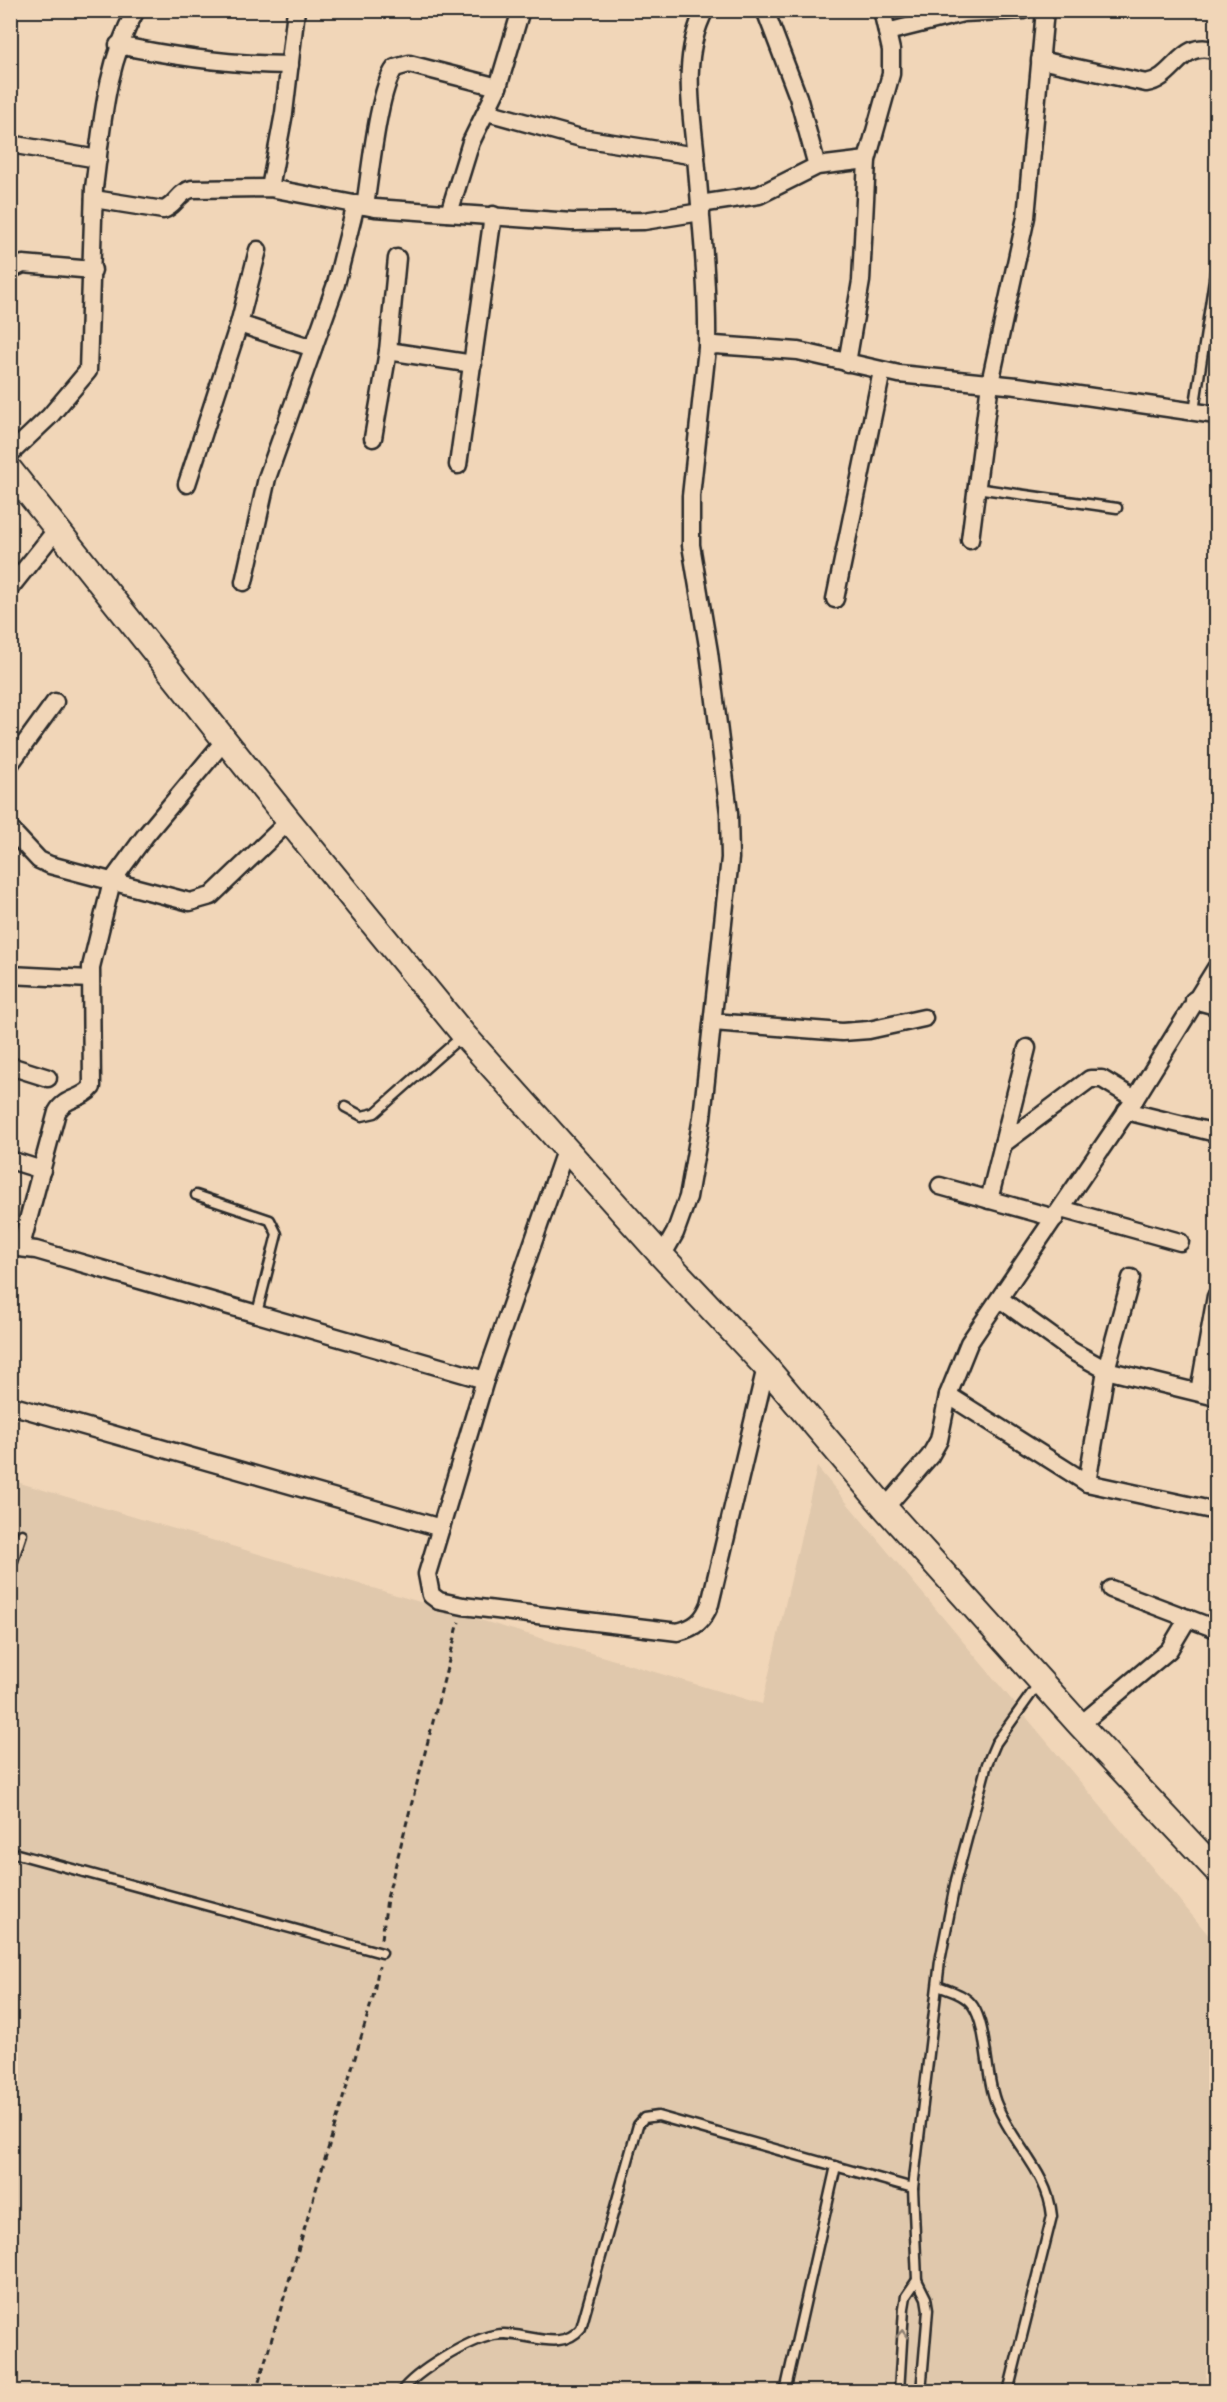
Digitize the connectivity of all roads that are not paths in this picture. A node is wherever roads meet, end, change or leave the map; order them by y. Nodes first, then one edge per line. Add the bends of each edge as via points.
1 (136, 10) edge
2 (296, 10) edge
3 (521, 10) edge
4 (705, 10) edge
5 (765, 10) edge
6 (882, 10) edge
7 (1024, 10) edge
8 (1045, 10) edge
9 (887, 32) junction
10 (118, 45) junction
11 (1216, 51) edge
12 (1040, 60) junction
13 (290, 65) junction
14 (498, 87) junction
15 (487, 112) junction
16 (10, 144) edge
17 (696, 156) junction
18 (98, 159) junction
19 (867, 160) junction
20 (817, 166) junction
21 (270, 188) junction
22 (94, 199) junction
23 (361, 205) junction
24 (700, 208) junction
25 (449, 213) junction
26 (493, 215) junction
27 (258, 250) dead end
28 (397, 258) dead end
29 (1216, 266) edge
30 (10, 270) edge
31 (93, 270) junction
32 (239, 324) junction
33 (313, 348) junction
34 (707, 348) junction
35 (387, 351) junction
36 (847, 363) junction
37 (472, 364) junction
38 (882, 371) junction
39 (990, 383) junction
40 (1194, 411) junction
41 (1216, 415) edge
42 (373, 438) dead end
43 (10, 454) edge
44 (458, 465) dead end
45 (10, 470) edge
46 (187, 484) dead end
47 (976, 488) junction
48 (1117, 508) dead end
49 (57, 529) junction
50 (970, 540) dead end
51 (244, 582) dead end
52 (10, 588) edge
53 (835, 599) dead end
54 (55, 702) dead end
55 (225, 740) junction
56 (10, 764) edge
57 (289, 821) junction
58 (10, 828) edge
59 (112, 881) junction
60 (1216, 968) edge
61 (10, 975) edge
62 (90, 979) junction
63 (1194, 1000) junction
64 (1216, 1006) edge
65 (924, 1018) dead end
66 (713, 1022) junction
67 (464, 1035) junction
68 (1027, 1048) dead end
69 (10, 1066) edge
70 (48, 1078) dead end
71 (1130, 1105) junction
72 (345, 1107) dead end
73 (1216, 1132) edge
74 (1003, 1144) junction
75 (566, 1148) junction
76 (10, 1160) edge
77 (42, 1170) junction
78 (940, 1186) dead end
79 (196, 1195) dead end
80 (989, 1200) junction
81 (1058, 1213) junction
82 (1180, 1242) dead end
83 (16, 1247) edge
84 (662, 1256) junction
85 (1131, 1278) dead end
86 (1216, 1296) edge
87 (1000, 1299) junction
88 (257, 1313) junction
89 (766, 1367) junction
90 (1106, 1370) junction
91 (486, 1380) junction
92 (1199, 1392) junction
93 (948, 1395) junction
94 (1216, 1397) edge
95 (10, 1405) edge
96 (1087, 1483) junction
97 (885, 1508) junction
98 (1216, 1511) edge
99 (441, 1528) junction
100 (22, 1534) dead end
101 (10, 1570) edge
102 (1111, 1589) dead end
103 (1188, 1618) junction
104 (1216, 1629) edge
105 (1042, 1680) junction
106 (1080, 1725) junction
107 (10, 1852) edge
108 (1216, 1870) edge
109 (382, 1953) road end
110 (938, 1986) junction
111 (836, 2166) junction
112 (913, 2188) junction
113 (916, 2280) junction
114 (401, 2391) edge
115 (785, 2391) edge
116 (899, 2391) edge
117 (921, 2391) edge
118 (1008, 2391) edge

1 - 10 street
2 - 13 street
3 - 14 street
4 - 17 street via 696,33 688,86
5 - 20 street via 798,97
6 - 9 street
7 - 9 street via 963,13
8 - 12 street
9 - 19 street via 892,62 890,80
10 - 13 street via 175,57
10 - 18 street via 107,88
11 - 12 street via 1190,50 1177,59 1166,76 1146,83
12 - 39 street via 1026,217
13 - 21 street
14 - 15 street
14 - 23 street via 409,64 395,68 388,79
15 - 17 street via 581,138
15 - 25 street via 471,142
16 - 18 street
17 - 24 street
18 - 22 street
19 - 20 street
19 - 36 street via 861,281
20 - 24 street via 759,195
21 - 22 street via 192,189 163,210
21 - 23 street
22 - 31 street
23 - 25 street
23 - 33 street
24 - 26 street via 619,223
24 - 34 street via 708,301
25 - 26 street
26 - 37 street
27 - 32 street
28 - 35 street
29 - 40 lane
30 - 31 street via 23,264
31 - 43 street via 88,371 50,416
32 - 33 street
32 - 46 street
33 - 51 street via 267,478
34 - 36 street via 771,348
34 - 66 street via 691,496 691,545 709,652 730,838
35 - 37 street
35 - 42 street
36 - 38 street
37 - 44 street
38 - 39 street
38 - 53 street
39 - 40 street
39 - 47 street
40 - 41 street
45 - 49 main road
47 - 48 lane
47 - 50 street
49 - 52 street
49 - 55 main road
54 - 56 street
55 - 57 main road
55 - 59 street
57 - 59 street via 206,899 190,902
57 - 67 main road
58 - 59 street via 39,860
59 - 62 street
60 - 63 street
61 - 62 street
62 - 77 street via 92,1087 81,1097 61,1105
63 - 64 street
63 - 71 street
65 - 66 street via 842,1032
66 - 84 street via 688,1197
67 - 72 lane via 375,1113 362,1116
67 - 75 main road
68 - 74 street
69 - 70 street
71 - 73 street
71 - 74 street via 1102,1079 1090,1079
71 - 81 street
74 - 80 street
75 - 84 main road
75 - 91 street
76 - 77 street
77 - 83 street
78 - 80 street
79 - 88 lane via 270,1220 275,1226 277,1234
80 - 81 street
81 - 82 street
81 - 87 street
83 - 88 street
84 - 89 main road
85 - 90 street
86 - 92 street
87 - 90 street via 1072,1351
87 - 93 street via 969,1343
88 - 91 street
89 - 97 main road
89 - 99 street via 710,1604 704,1618 692,1628 678,1632 439,1601 431,1595 427,1574
90 - 92 street
90 - 96 street
91 - 99 street
92 - 94 street
93 - 96 street
93 - 97 street via 939,1440
95 - 99 street
96 - 98 street
97 - 105 main road
100 - 101 lane
102 - 103 street
103 - 104 street
103 - 106 street via 1169,1650
105 - 106 main road
105 - 110 lane via 996,1743 987,1764 956,1880
106 - 108 main road
107 - 109 lane
110 - 112 lane
110 - 118 lane via 966,1997 977,2012 996,2104 1043,2179 1051,2201 1052,2216
111 - 112 lane
111 - 114 lane via 658,2116 644,2118 638,2125 581,2328 576,2334 561,2342 507,2335 483,2339 423,2370
111 - 115 lane
112 - 113 lane
116 -> 113 lane via 904,2308
113 - 117 lane via 928,2310

